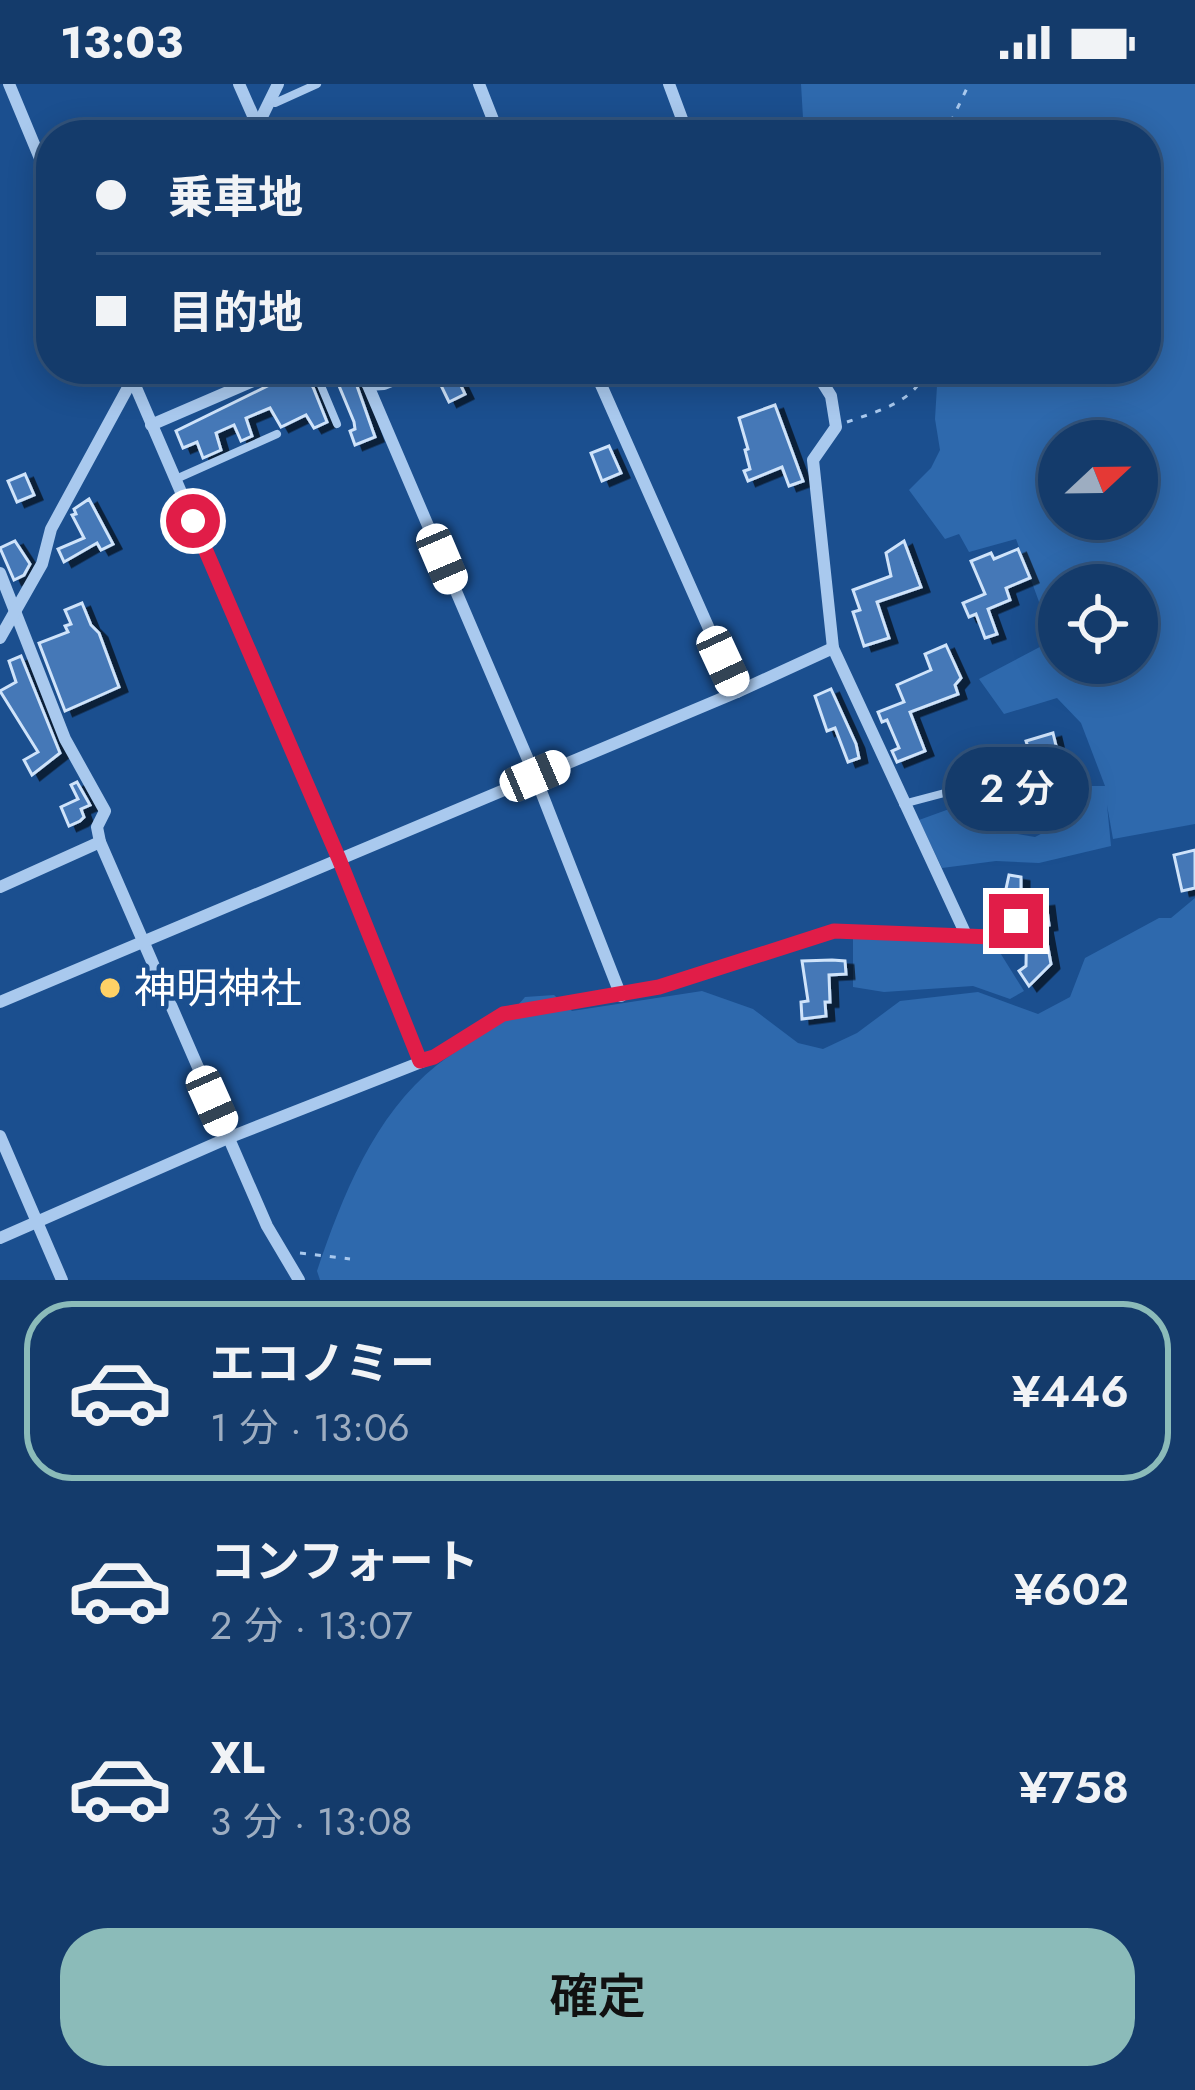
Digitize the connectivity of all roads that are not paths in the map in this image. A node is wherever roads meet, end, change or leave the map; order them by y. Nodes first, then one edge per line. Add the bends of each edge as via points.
1 (9, 84) edge
2 (239, 84) edge
3 (278, 84) edge
4 (317, 84) edge
5 (479, 84) edge
6 (669, 84) edge
7 (270, 100) junction
8 (252, 120) edge
9 (262, 120) edge
10 (493, 120) edge
11 (682, 120) edge
12 (36, 149) edge
13 (127, 384) edge
14 (137, 384) edge
15 (246, 384) edge
16 (320, 384) edge
17 (384, 384) edge
18 (601, 384) edge
19 (823, 384) edge
20 (368, 385) joint
21 (151, 424) junction
22 (337, 424) dead end
23 (277, 434) dead end
24 (174, 479) junction
25 (0, 573) edge
26 (16, 609) junction
27 (0, 638) edge
28 (833, 648) junction
29 (737, 692) junction
30 (535, 776) junction
31 (1005, 777) dead end
32 (903, 804) junction
33 (100, 842) junction
34 (339, 859) junction
35 (0, 887) edge
36 (1016, 921) dead end
37 (967, 937) junction
38 (143, 940) junction
39 (620, 996) junction
40 (0, 1002) edge
41 (420, 1061) junction
42 (0, 1136) edge
43 (229, 1138) junction
44 (37, 1222) junction
45 (0, 1238) edge
46 (62, 1280) edge
47 (299, 1280) edge

1 - 12 street
2 - 8 street
3 - 7 street
4 - 7 lane
5 - 10 street
6 - 11 street
7 - 9 street
13 - 26 street
14 - 21 street
15 - 21 street
16 - 22 lane
17 - 20 street
18 - 29 street
19 - 28 street via 836,427 813,455
20 - 30 street
21 - 24 street
23 - 24 lane
24 - 34 street
25 - 26 street
26 - 27 street
26 - 33 street via 65,739 105,811
28 - 29 street
28 - 32 street
29 - 30 street
30 - 34 street
30 - 39 street
31 - 32 lane
32 - 37 street
33 - 35 street
33 - 38 street
34 - 38 street
34 - 41 street
36 - 37 lane via 992,937
37 - 39 street via 834,931
38 - 40 street
38 - 43 street
39 - 41 street via 503,1014
41 - 43 street
42 - 44 street
43 - 44 street
43 - 47 street
44 - 45 street
44 - 46 street

